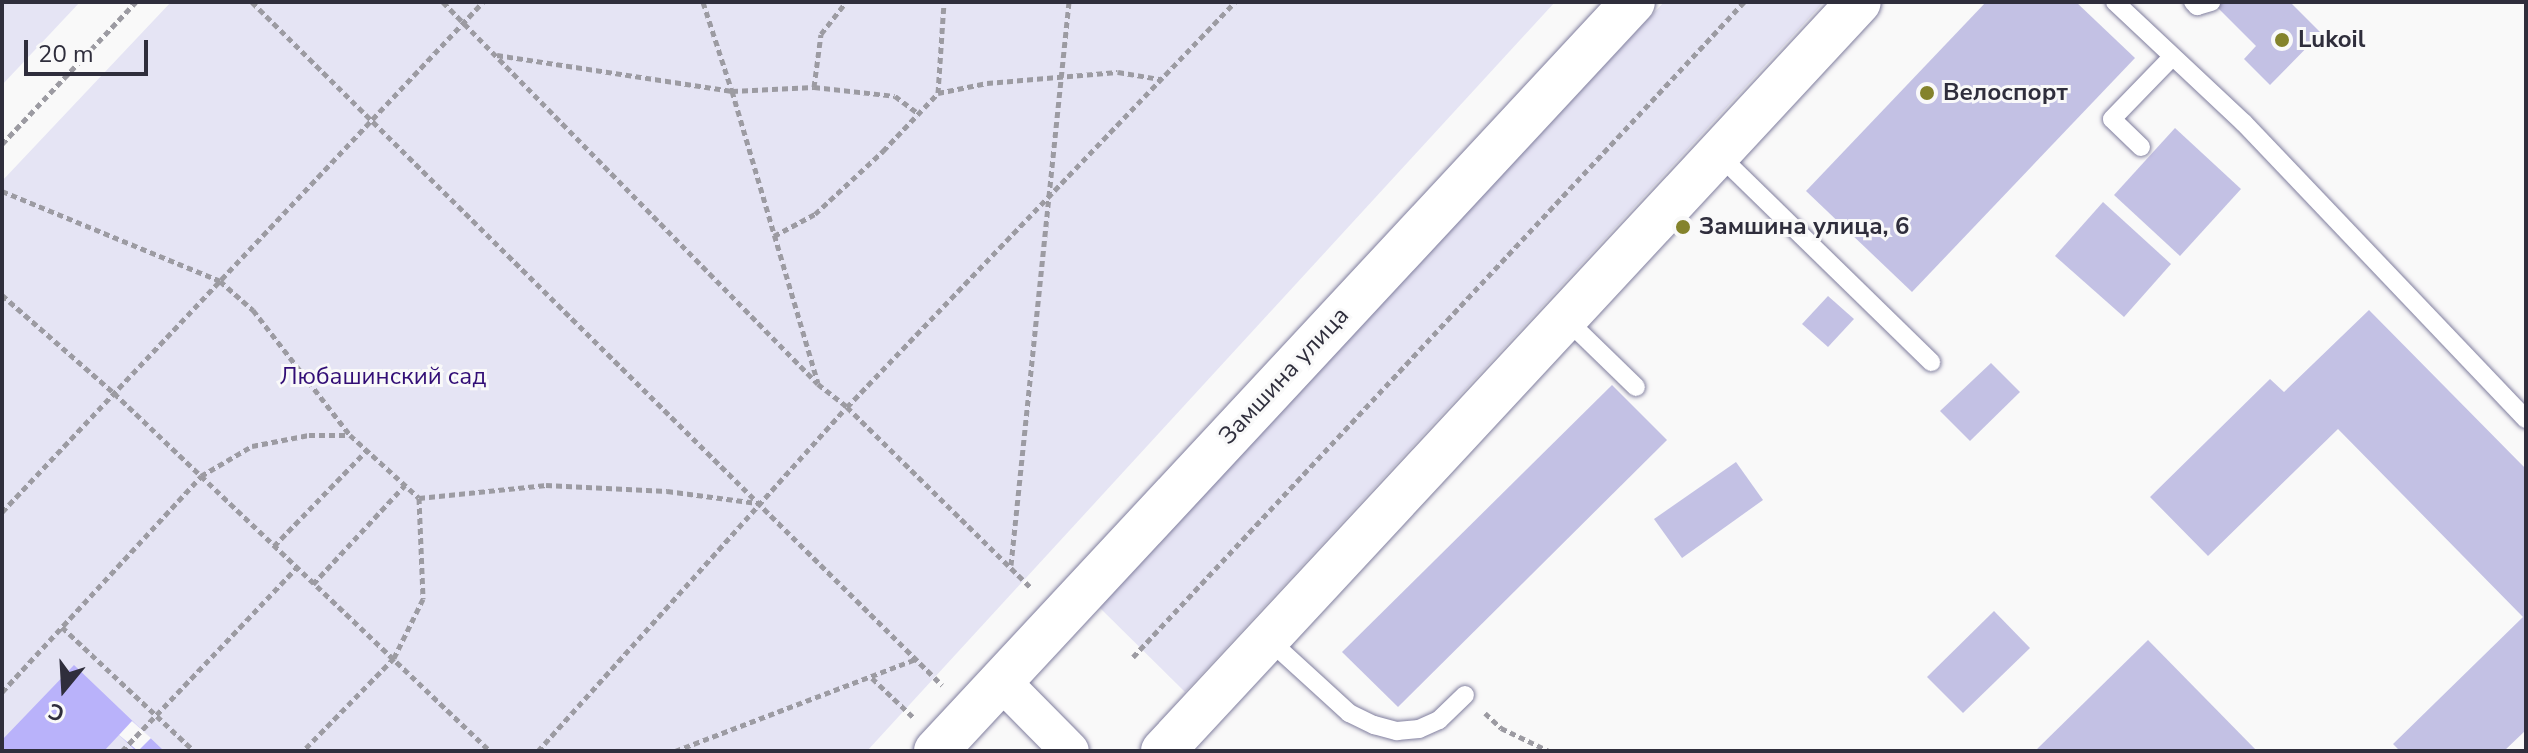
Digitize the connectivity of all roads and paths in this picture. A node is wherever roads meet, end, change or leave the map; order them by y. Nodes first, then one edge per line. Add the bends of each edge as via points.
1 (136, 2) edge
2 (252, 2) edge
3 (443, 2) edge
4 (483, 2) edge
5 (703, 2) edge
6 (846, 2) edge
7 (944, 2) edge
8 (1069, 2) edge
9 (1235, 2) edge
10 (1633, 2) edge
11 (1744, 2) edge
12 (1859, 2) edge
13 (2115, 2) edge
14 (2193, 2) edge
15 (2211, 2) edge
16 (464, 22) junction
17 (496, 55) junction
18 (2172, 57) junction
19 (1062, 76) junction
20 (1161, 79) junction
21 (814, 87) junction
22 (732, 91) junction
23 (938, 93) junction
24 (919, 114) junction
25 (371, 121) junction
26 (2, 144) edge
27 (2141, 147) dead end
28 (1718, 154) junction
29 (2, 191) edge
30 (1051, 195) junction
31 (774, 236) junction
32 (220, 281) junction
33 (2, 295) edge
34 (1565, 318) junction
35 (1931, 362) dead end
36 (818, 384) junction
37 (1636, 387) dead end
38 (114, 393) junction
39 (847, 407) junction
40 (2526, 419) edge
41 (350, 435) junction
42 (367, 450) junction
43 (201, 476) junction
44 (405, 485) junction
45 (419, 498) junction
46 (758, 503) junction
47 (2, 512) edge
48 (274, 546) junction
49 (1011, 566) junction
50 (296, 568) junction
51 (313, 584) junction
52 (1035, 593) dead end
53 (62, 627) junction
54 (1267, 638) junction
55 (1133, 657) dead end
56 (394, 658) junction
57 (916, 659) junction
58 (872, 678) junction
59 (1001, 681) junction
60 (945, 689) dead end
61 (2, 692) edge
62 (1465, 695) joint
63 (156, 715) junction
64 (926, 736) edge
65 (122, 751) edge
66 (194, 751) edge
67 (303, 751) edge
68 (490, 751) edge
69 (538, 751) edge
70 (675, 751) edge
71 (1070, 751) edge
72 (1163, 751) edge
73 (1549, 751) edge

1 - 26 path
2 - 25 path
3 - 16 path
4 - 16 path
5 - 22 path
6 - 21 path via 821,34
7 - 23 path
8 - 19 path
9 - 20 path
10 - 59 street, Замшина улица
11 - 55 path
12 - 28 street
13 - 18 lane
14 - 15 lane
16 - 17 path
16 - 25 path
17 - 22 path
17 - 36 path
18 - 27 lane via 2112,119
18 - 40 lane via 2244,123
19 - 20 path via 1118,72
19 - 23 path
19 - 30 path
20 - 30 path
21 - 22 path
21 - 24 path via 895,96
22 - 31 path
23 - 24 path
24 - 31 path via 815,214
25 - 32 path
25 - 46 path
28 - 34 street
28 - 35 lane
29 - 32 path
30 - 39 path
30 - 49 path
31 - 36 path
32 - 38 path
32 - 41 path via 253,310
33 - 38 path
34 - 37 lane
34 - 54 street
36 - 39 path
38 - 43 path
38 - 47 path
39 - 46 path
39 - 49 path
41 - 42 path
41 - 43 path via 309,435 252,446
42 - 44 path
42 - 48 path
43 - 48 path
43 - 53 path
44 - 45 path
44 - 51 path
45 - 46 path via 546,485 667,491
45 - 56 path via 423,599
46 - 57 path
46 - 69 path
48 - 50 path
49 - 52 path
50 - 51 path
50 - 63 path
51 - 56 path
53 - 61 path
53 - 63 path
54 - 62 lane via 1349,713 1374,725 1419,729 1439,720
54 - 72 street
56 - 67 path
56 - 68 path
57 - 58 path
57 - 60 path
58 - 64 path
58 - 70 path
59 - 64 street, Замшина улица
59 - 71 street
62 - 73 path via 1501,728
63 - 65 path
63 - 66 path

